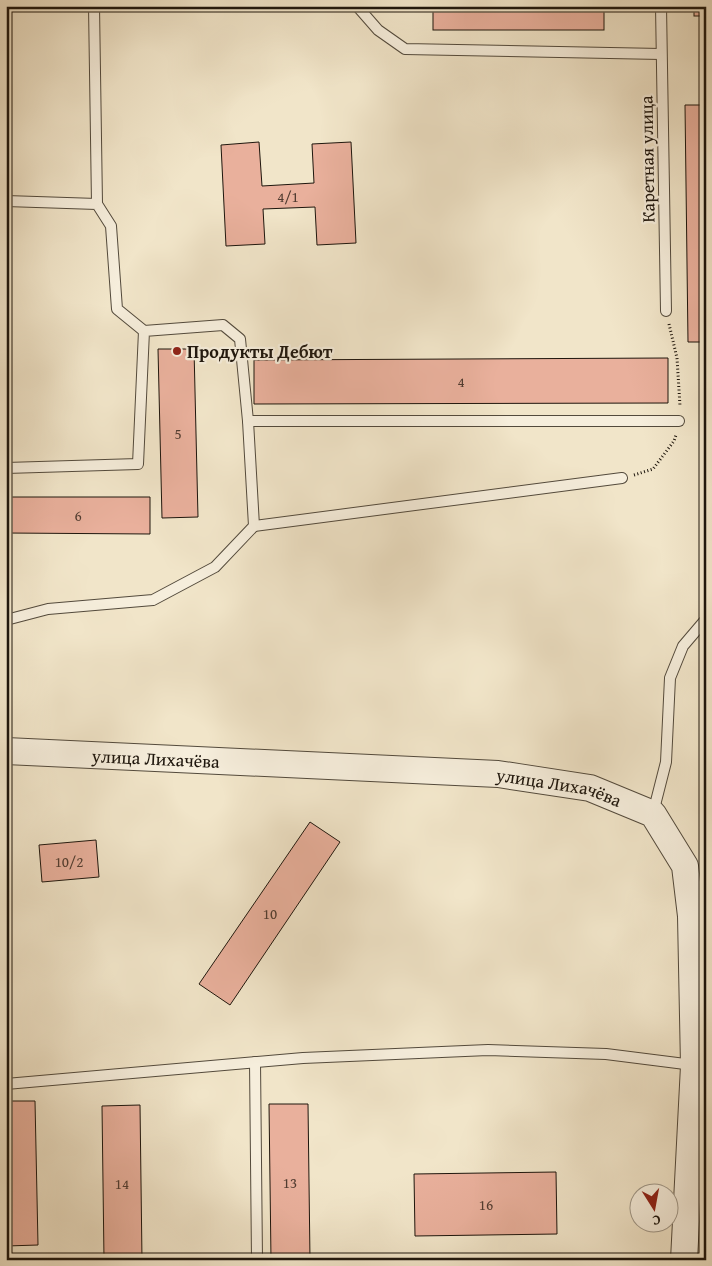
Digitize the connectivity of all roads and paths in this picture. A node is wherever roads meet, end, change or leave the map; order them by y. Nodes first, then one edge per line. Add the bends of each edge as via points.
1 (94, 6) edge
2 (358, 6) edge
3 (660, 6) edge
4 (661, 54) junction
5 (6, 201) edge
6 (97, 204) junction
7 (666, 311) dead end
8 (144, 331) junction
9 (248, 421) junction
10 (679, 421) dead end
11 (6, 468) edge
12 (622, 478) dead end
13 (254, 526) junction
14 (706, 619) edge
15 (6, 620) edge
16 (6, 751) edge
17 (653, 814) junction
18 (255, 1062) junction
19 (694, 1066) junction
20 (6, 1084) edge
21 (258, 1260) edge
22 (684, 1260) edge

1 - 6 lane
2 - 4 lane via 378,30 406,49
3 - 4 lane, Каретная улица
4 - 7 lane, Каретная улица
5 - 6 lane
6 - 8 lane via 111,226 116,309
8 - 9 lane via 223,325 240,339
8 - 11 lane via 138,464
9 - 10 lane
9 - 13 lane
12 - 13 lane
13 - 15 lane via 215,567 153,600 48,610
14 - 17 lane via 684,646 670,678 666,762
16 - 17 street, улица Лихачёва via 498,774 590,788
17 - 19 street via 685,866 691,916
18 - 19 lane via 488,1050 606,1054
18 - 20 lane
18 - 21 lane
19 - 22 street

